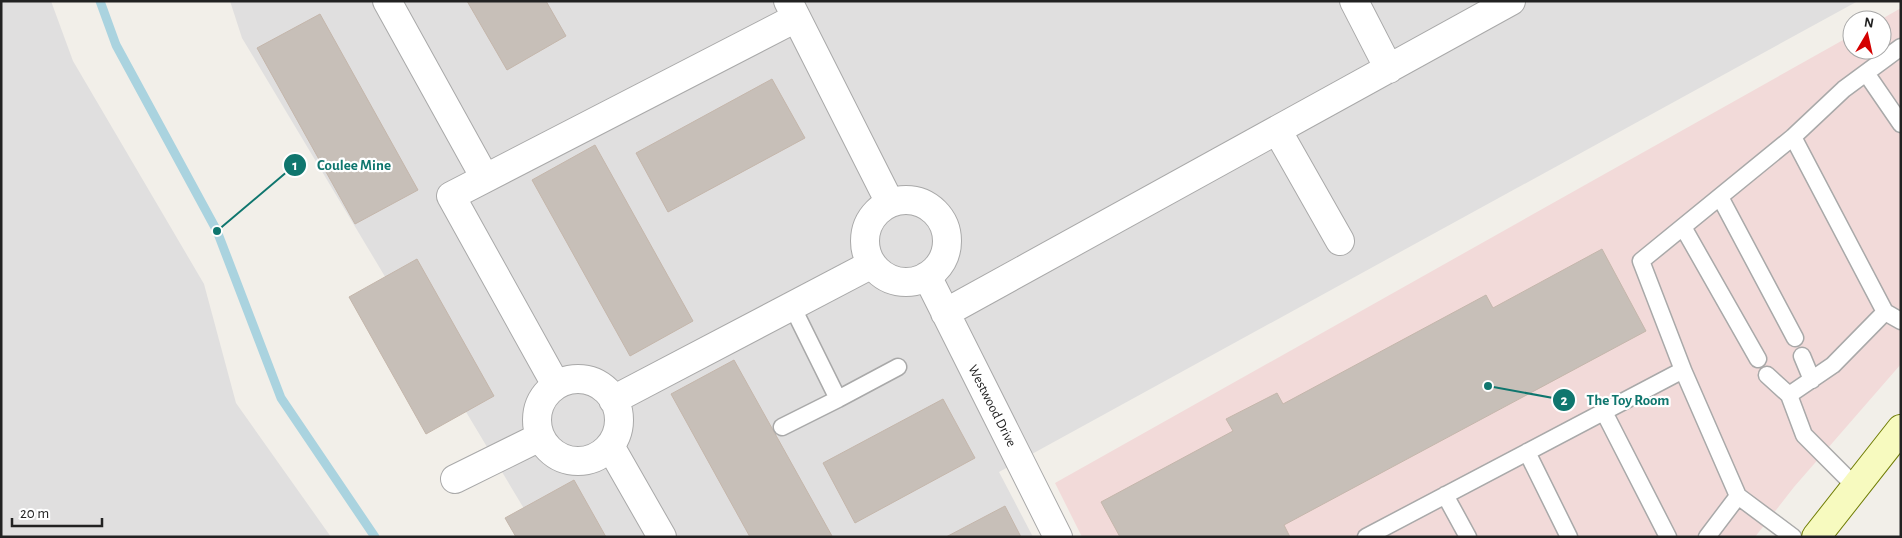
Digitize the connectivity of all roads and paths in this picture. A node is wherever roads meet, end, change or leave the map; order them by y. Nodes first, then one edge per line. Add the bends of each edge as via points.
1 (387, 1) edge
2 (1354, 1) edge
3 (1511, 1) edge
4 (792, 9) edge
5 (1901, 47) edge
6 (1388, 69) junction
7 (1866, 73) junction
8 (1901, 124) edge
9 (1277, 130) junction
10 (1794, 137) junction
11 (485, 178) junction
12 (1720, 197) junction
13 (890, 202) junction
14 (1682, 227) junction
15 (1340, 240) dead end
16 (872, 264) junction
17 (927, 276) junction
18 (792, 306) junction
19 (1885, 312) junction
20 (945, 313) junction
21 (1901, 321) edge
22 (1795, 338) dead end
23 (1802, 356) dead end
24 (1758, 359) dead end
25 (898, 367) dead end
26 (1683, 370) junction
27 (1767, 375) dead end
28 (1812, 380) junction
29 (556, 385) junction
30 (1789, 395) junction
31 (838, 398) junction
32 (613, 400) junction
33 (1604, 412) junction
34 (782, 427) dead end
35 (1901, 429) edge
36 (540, 437) junction
37 (610, 446) junction
38 (1527, 452) junction
39 (455, 479) dead end
40 (1855, 486) junction
41 (1445, 495) junction
42 (1738, 496) junction
43 (662, 537) edge
44 (1058, 537) edge
45 (1366, 537) edge
46 (1468, 537) edge
47 (1569, 537) edge
48 (1668, 537) edge
49 (1707, 537) edge
50 (1793, 537) edge
51 (1816, 537) edge

1 - 11 street
2 - 6 street
3 - 6 street
4 - 11 street
4 - 13 street
5 - 7 lane
6 - 9 street
7 - 8 lane
7 - 10 lane via 1844,89
9 - 15 street
9 - 20 street
10 - 12 lane
10 - 19 lane
11 - 29 street via 450,196
12 - 14 lane
12 - 22 lane
13 - 16 street via 878,210 865,232 864,245
13 - 17 street via 916,201 928,206 944,226 945,254
14 - 24 lane
14 - 26 lane via 1641,261
16 - 17 street via 887,278 900,282
16 - 18 street
17 - 20 street, Westwood Drive
18 - 31 lane
18 - 32 street
19 - 21 lane
19 - 28 lane via 1833,365
20 - 44 street, Westwood Drive
23 - 28 lane
25 - 31 lane
26 - 33 lane
26 - 42 lane
27 - 30 lane
28 - 30 lane
29 - 32 street via 575,379 588,380 600,386
29 - 36 street via 542,399 537,411
30 - 40 lane via 1804,435
31 - 34 lane
32 - 37 street via 619,419 617,434
33 - 38 lane
33 - 48 lane
35 - 40 main road
36 - 37 street via 548,449 572,461 593,458
36 - 39 street
37 - 43 street
38 - 41 lane
38 - 47 lane
40 - 51 main road
41 - 45 lane
41 - 46 lane
42 - 49 lane
42 - 50 lane

